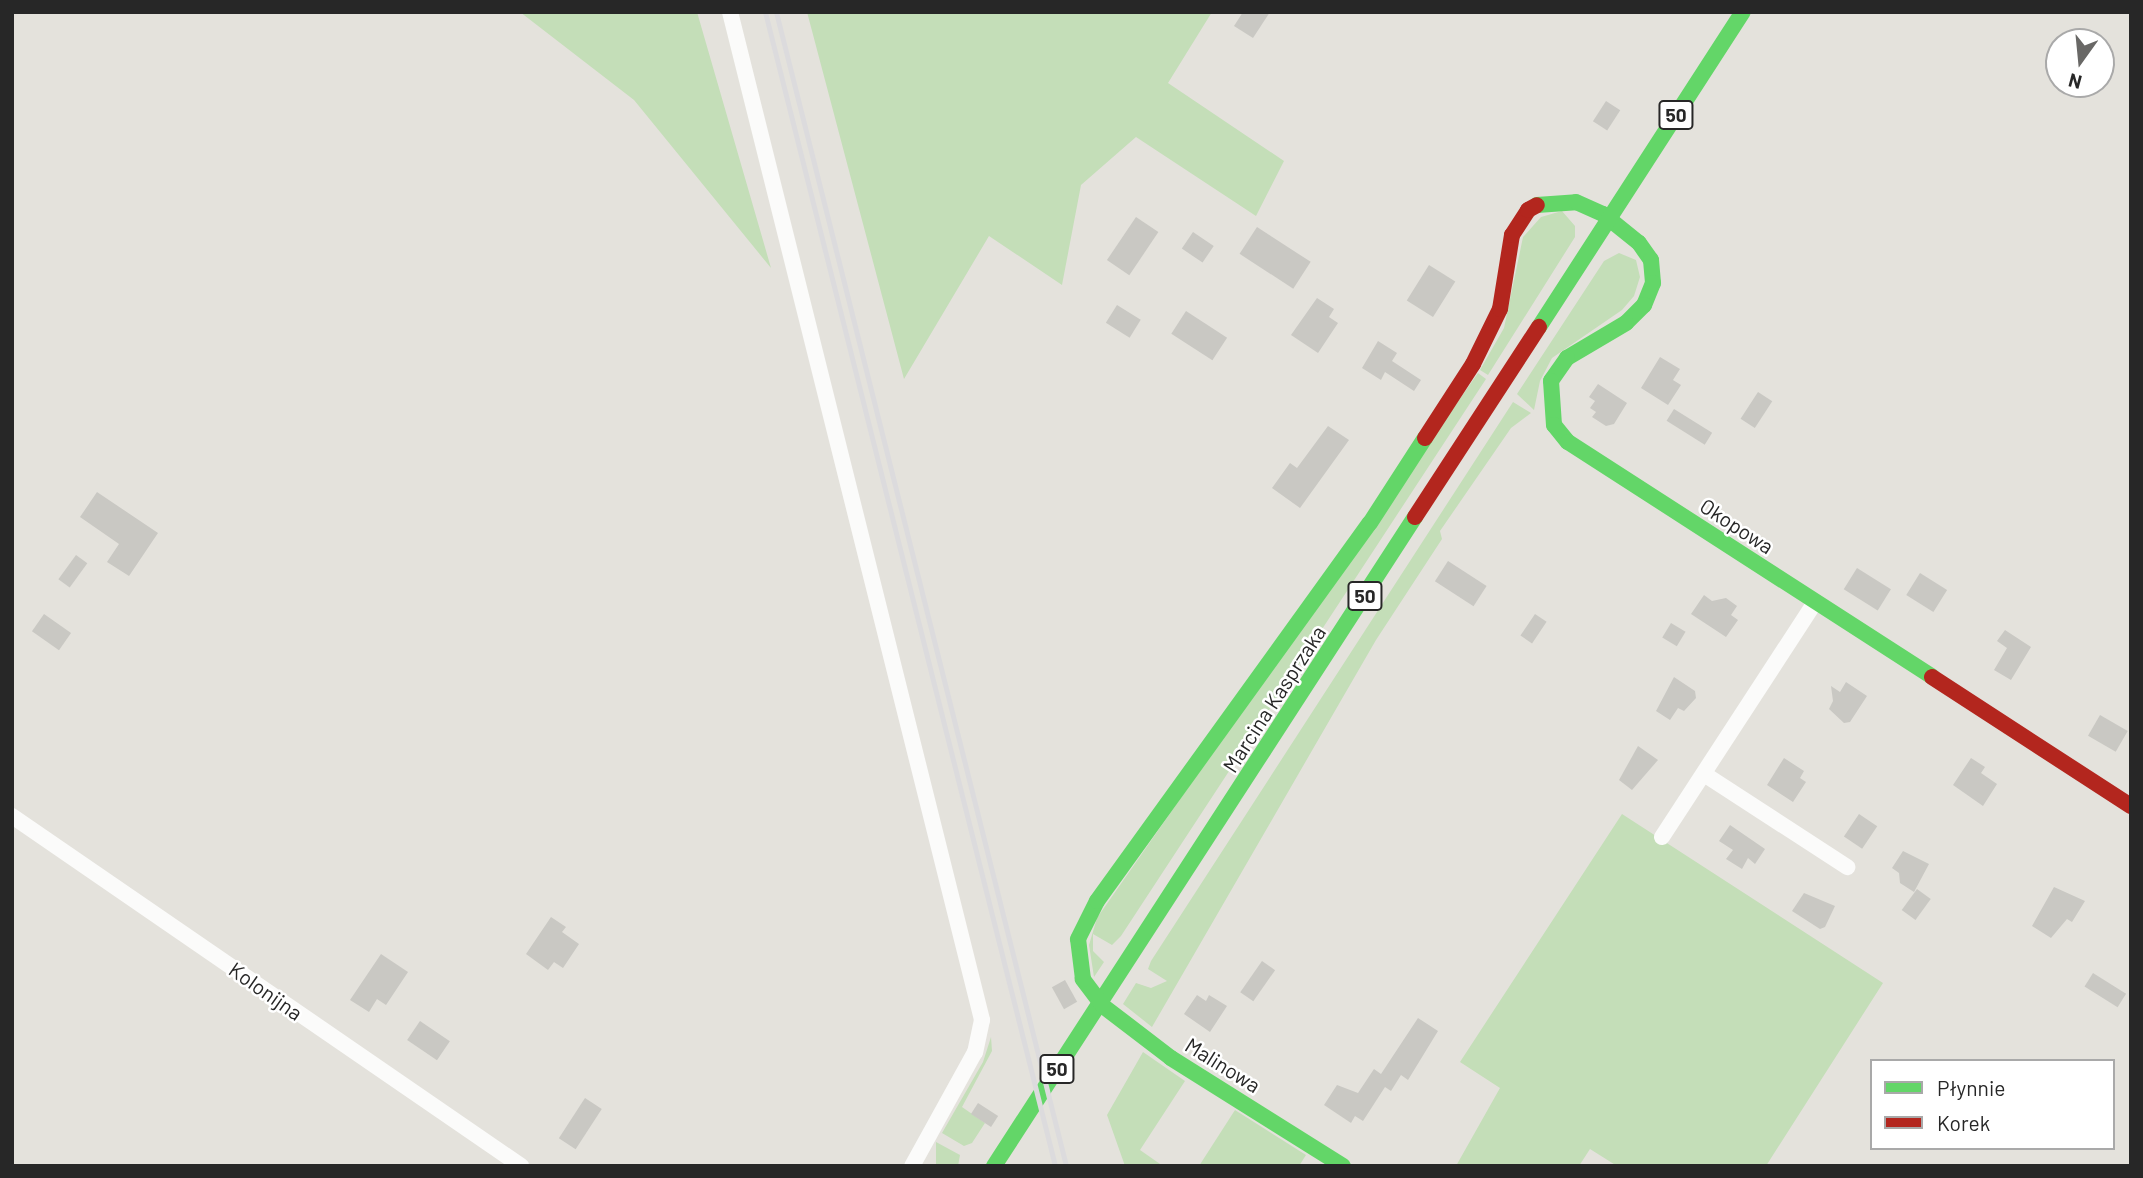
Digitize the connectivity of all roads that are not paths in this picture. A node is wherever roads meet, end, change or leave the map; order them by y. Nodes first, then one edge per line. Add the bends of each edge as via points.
1 (730, 12) edge
2 (1743, 12) edge
3 (1608, 219) junction
4 (1815, 602) junction
5 (1703, 774) junction
6 (2131, 806) edge
7 (12, 816) edge
8 (1662, 837) dead end
9 (1847, 867) dead end
10 (1089, 989) joint
11 (521, 1166) edge
12 (912, 1166) edge
13 (994, 1166) edge
14 (1343, 1166) edge

1 - 12 street via 982,1020 975,1052
2 - 3 street, Marcina Kasprzaka / 50
3 - 4 street, Okopowa via 1639,243 1651,260 1653,283 1644,305 1626,323 1558,367 1549,401 1554,425 1569,442
3 - 10 street, Marcina Kasprzaka via 1560,199 1528,210 1517,225 1497,319 1473,364 1363,534 1083,926 1077,953
3 - 13 street, Marcina Kasprzaka / 50
4 - 5 street
4 - 6 street, Okopowa
5 - 8 street
5 - 9 street
7 - 11 street, Kolonijna
10 - 14 street, Malinowa via 1102,1006 1171,1058

